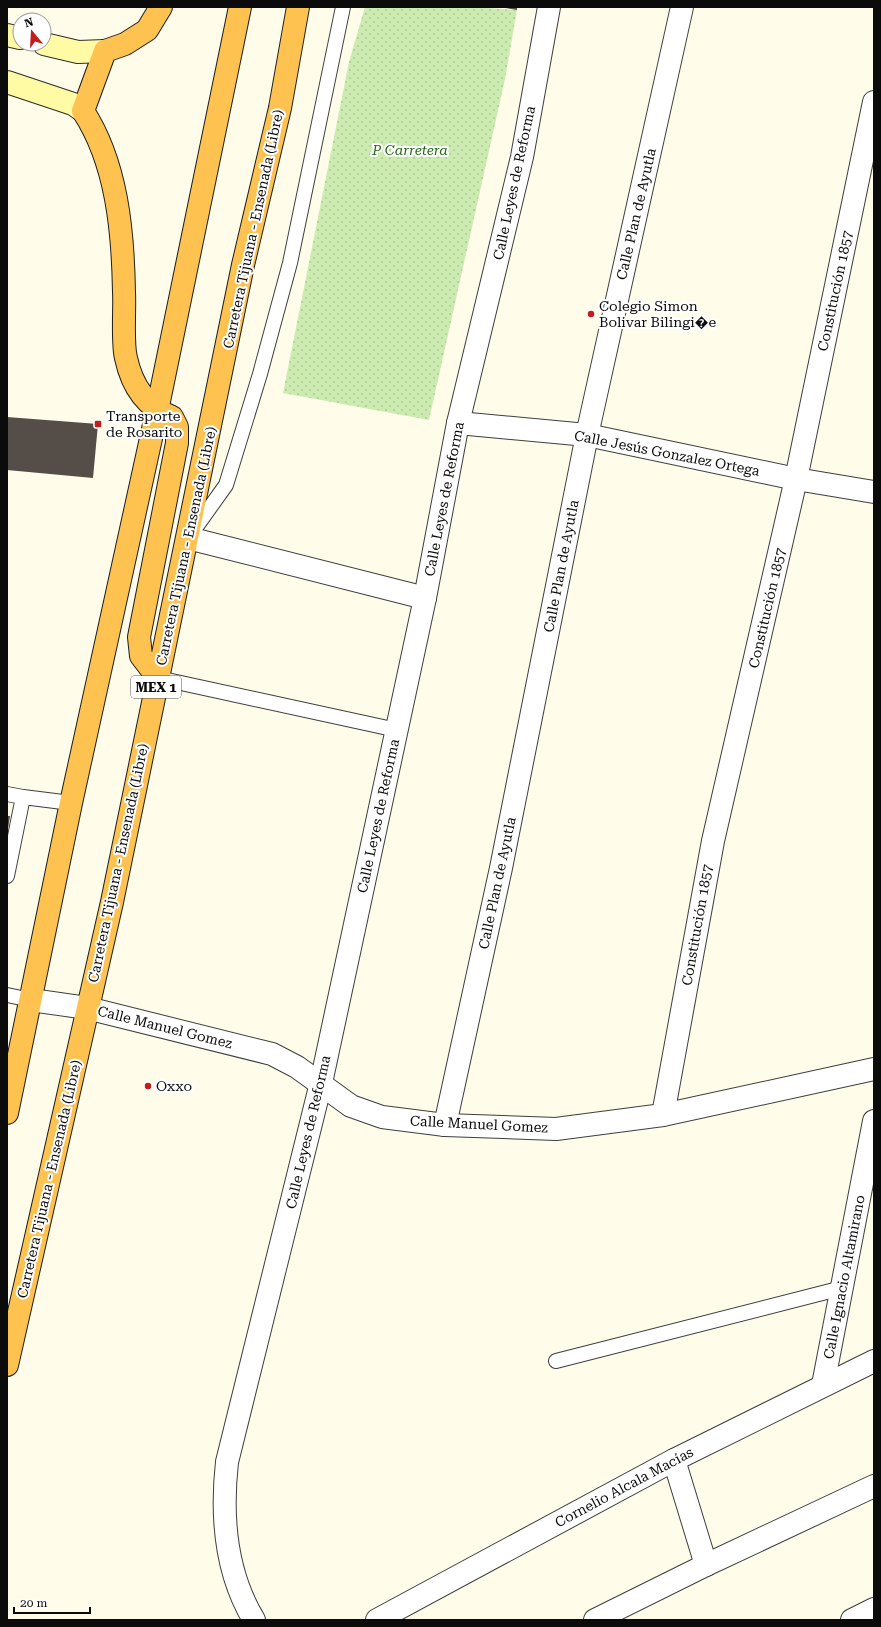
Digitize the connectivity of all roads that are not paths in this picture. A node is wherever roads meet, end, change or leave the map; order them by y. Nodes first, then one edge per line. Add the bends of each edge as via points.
1 (161, 7) edge
2 (240, 7) edge
3 (298, 7) edge
4 (343, 7) edge
5 (549, 7) edge
6 (682, 7) edge
7 (52, 46) edge
8 (105, 51) junction
9 (7, 82) edge
10 (874, 102) edge
11 (83, 111) junction
12 (157, 411) junction
13 (458, 423) junction
14 (587, 435) junction
15 (796, 479) junction
16 (874, 492) edge
17 (188, 538) junction
18 (425, 598) junction
19 (158, 678) junction
20 (397, 730) junction
21 (7, 794) edge
22 (23, 797) junction
23 (71, 804) junction
24 (7, 876) edge
25 (7, 995) edge
26 (31, 1000) junction
27 (87, 1008) junction
28 (874, 1069) edge
29 (321, 1083) junction
30 (7, 1113) edge
31 (663, 1115) junction
32 (874, 1122) edge
33 (445, 1125) junction
34 (842, 1288) junction
35 (556, 1361) dead end
36 (874, 1361) edge
37 (7, 1365) edge
38 (823, 1385) junction
39 (674, 1460) junction
40 (874, 1486) edge
41 (706, 1565) junction
42 (874, 1609) edge
43 (254, 1620) edge
44 (377, 1620) edge
45 (595, 1620) edge
46 (852, 1620) edge

1 - 8 highway via 146,30 125,44
2 - 12 highway
3 - 17 highway, Carretera Tijuana - Ensenada (Libre) / MEX 1 via 280,108 243,265
4 - 17 lane via 290,263 260,374 226,485
5 - 13 street, Calle Leyes de Reforma via 522,158
6 - 14 street, Calle Plan de Ayutla
7 - 8 main road via 78,52
8 - 11 highway
9 - 11 main road via 73,104
10 - 15 street, Constitución 1857
11 - 12 highway via 108,165 119,213 124,267 125,358 137,390
12 - 19 highway via 172,418 177,427 177,443 139,637 142,656
12 - 23 highway
13 - 14 street, Calle Jesús Gonzalez Ortega
13 - 18 street, Calle Leyes de Reforma
14 - 15 street, Calle Jesús Gonzalez Ortega
14 - 33 street, Calle Plan de Ayutla via 500,868
15 - 16 street, Calle Jesús Gonzalez Ortega
15 - 31 street, Constitución 1857 via 713,840
17 - 18 street
17 - 19 highway, Carretera Tijuana - Ensenada (Libre) / MEX 1
18 - 20 street, Calle Leyes de Reforma
19 - 20 lane
19 - 27 highway, Carretera Tijuana - Ensenada (Libre) / MEX 1 via 112,902
20 - 29 street, Calle Leyes de Reforma
21 - 22 lane
22 - 23 lane
22 - 24 lane
23 - 26 highway
25 - 26 lane
26 - 27 street, Calle Manuel Gomez
26 - 30 highway
27 - 29 street, Calle Manuel Gomez via 272,1054
27 - 37 highway, Carretera Tijuana - Ensenada (Libre) / MEX 1
28 - 31 street, Calle Manuel Gomez
29 - 33 street, Calle Manuel Gomez via 351,1106 382,1117
29 - 43 street, Calle Leyes de Reforma via 227,1462 223,1493 226,1542 239,1590
31 - 33 street, Calle Manuel Gomez via 556,1129
32 - 34 street, Calle Ignacio Altamirano
34 - 35 lane
34 - 38 street, Calle Ignacio Altamirano
36 - 38 street, Cornelio Alcala Macías
38 - 39 street, Cornelio Alcala Macías
39 - 41 street
39 - 44 street, Cornelio Alcala Macías
40 - 41 street
41 - 45 street
42 - 46 street

